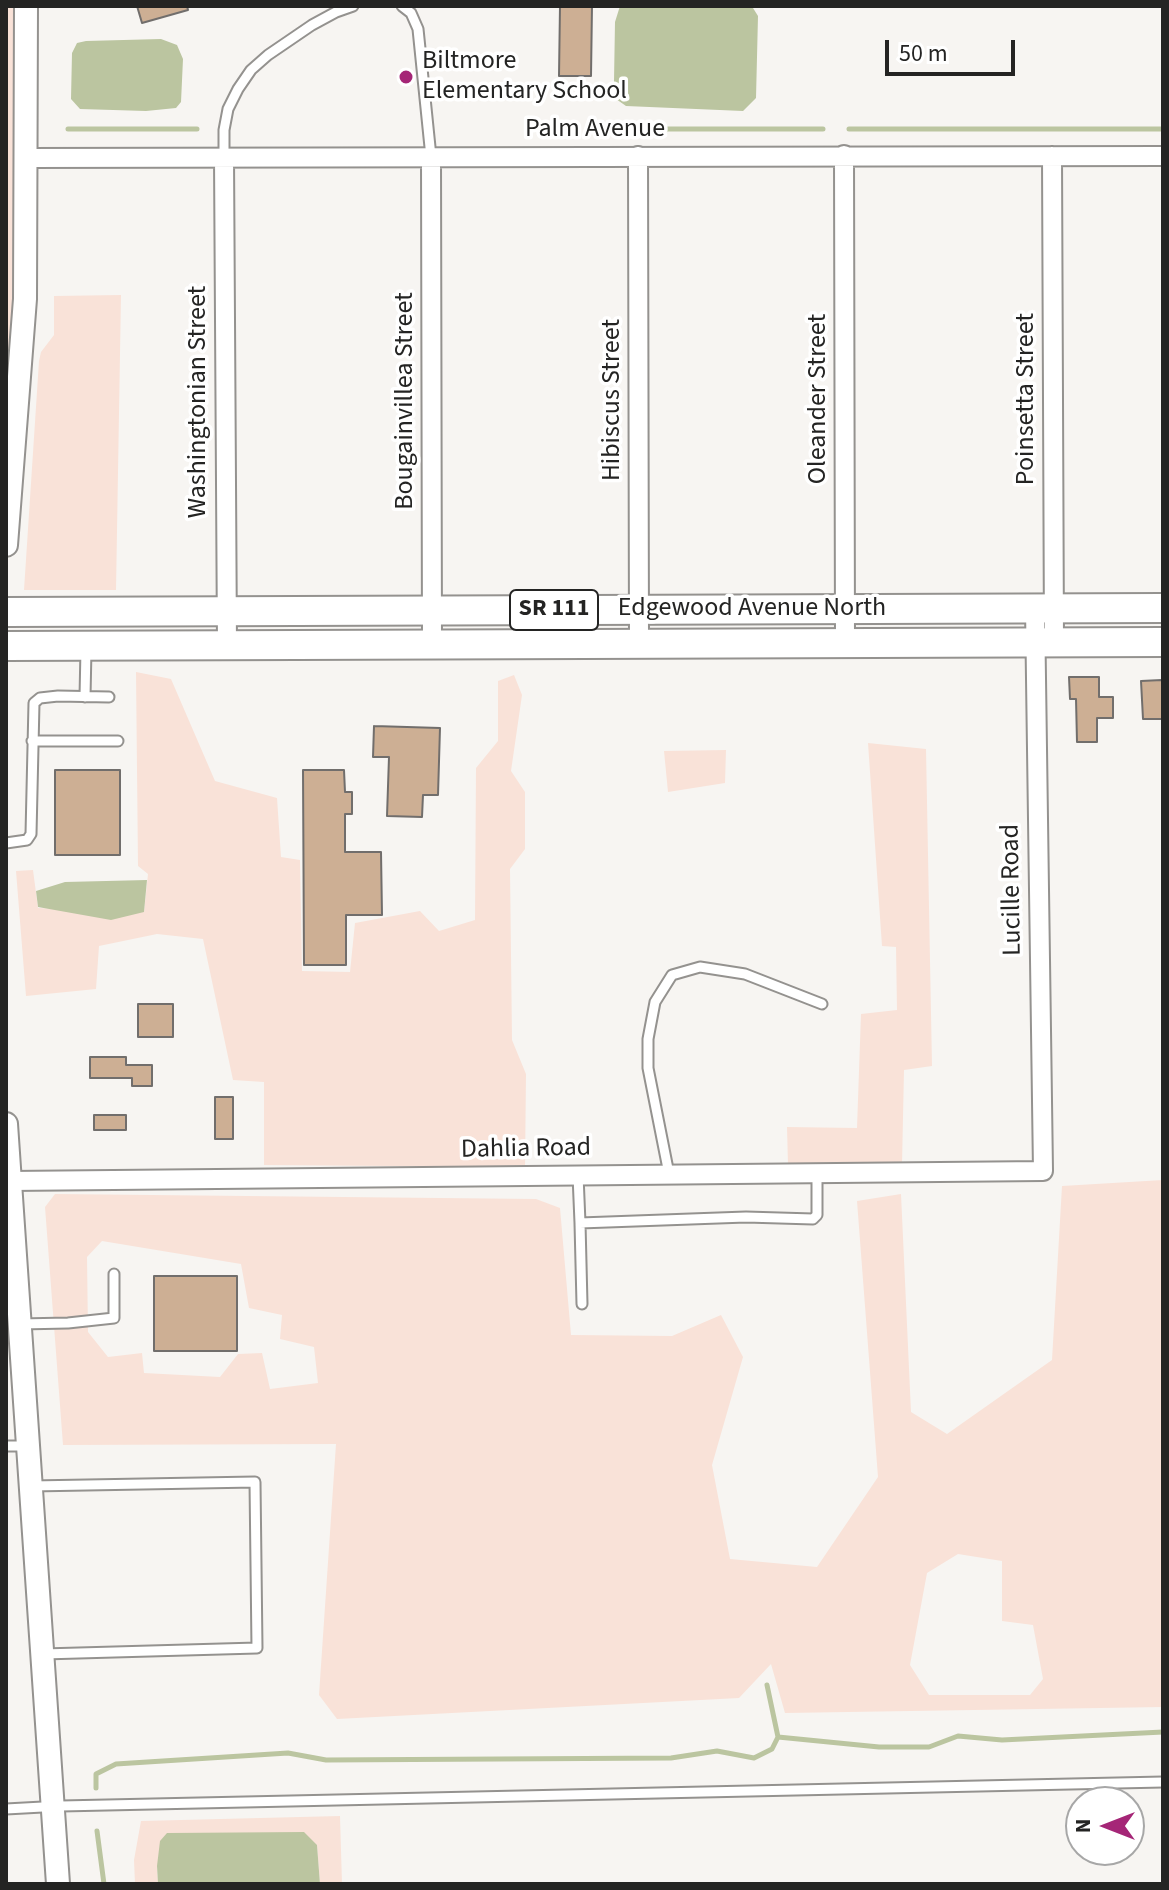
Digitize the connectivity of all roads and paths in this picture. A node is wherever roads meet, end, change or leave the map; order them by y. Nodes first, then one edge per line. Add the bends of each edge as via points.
1 (26, 6) edge
2 (353, 6) edge
3 (402, 6) edge
4 (844, 155) junction
5 (638, 156) junction
6 (1052, 156) junction
7 (1163, 156) edge
8 (224, 157) junction
9 (431, 157) junction
10 (26, 158) junction
11 (11, 416) edge
12 (6, 545) edge
13 (1044, 608) junction
14 (1163, 608) edge
15 (845, 609) junction
16 (639, 610) junction
17 (226, 611) junction
18 (433, 611) junction
19 (6, 612) edge
20 (1163, 642) edge
21 (845, 643) junction
22 (1044, 643) junction
23 (639, 644) junction
24 (432, 645) junction
25 (6, 646) edge
26 (86, 646) junction
27 (227, 646) junction
28 (85, 697) junction
29 (109, 697) dead end
30 (32, 741) junction
31 (118, 741) dead end
32 (6, 843) edge
33 (822, 1004) dead end
34 (6, 1124) edge
35 (7, 1155) edge
36 (1043, 1171) joint
37 (817, 1173) junction
38 (669, 1174) junction
39 (578, 1175) junction
40 (10, 1181) junction
41 (580, 1223) junction
42 (114, 1274) dead end
43 (582, 1304) dead end
44 (20, 1324) junction
45 (17, 1446) edge
46 (31, 1486) junction
47 (43, 1654) junction
48 (1163, 1782) edge
49 (52, 1806) junction
50 (6, 1809) edge
51 (58, 1884) edge

1 - 10 street
2 - 8 lane via 312,25 251,70 228,109
3 - 9 lane via 418,29
4 - 5 street, Palm Avenue
4 - 6 street, Palm Avenue
4 - 15 street, Oleander Street
5 - 9 street, Palm Avenue
5 - 16 street, Hibiscus Street
6 - 7 street, Palm Avenue
6 - 13 street, Poinsetta Street
8 - 9 street, Palm Avenue
8 - 10 street, Palm Avenue
8 - 17 street, Washingtonian Street
9 - 18 street, Bougainvillea Street
10 - 11 street
11 - 12 street
13 - 14 main road, Edgewood Avenue North / SR 111
13 - 15 main road, Edgewood Avenue North / SR 111
13 - 22 street, Lucille Road
15 - 16 main road, Edgewood Avenue North / SR 111
15 - 21 street, Oleander Street
16 - 18 main road, Edgewood Avenue North / SR 111
16 - 23 street, Hibiscus Street
17 - 18 main road, Edgewood Avenue North / SR 111
17 - 19 main road, Edgewood Avenue North / SR 111
17 - 27 street, Washingtonian Street
18 - 24 street, Bougainvillea Street
20 - 22 main road, Edgewood Avenue North / SR 111
21 - 22 main road, Edgewood Avenue North / SR 111
21 - 23 main road, Edgewood Avenue North / SR 111
22 - 36 street, Lucille Road via 1039,839
23 - 24 main road, Edgewood Avenue North / SR 111
24 - 27 main road, Edgewood Avenue North / SR 111
25 - 26 main road, Edgewood Avenue North / SR 111
26 - 27 main road, Edgewood Avenue North / SR 111
26 - 28 lane
28 - 29 lane
28 - 30 lane via 40,698 34,703
30 - 31 lane
30 - 32 lane via 31,834 27,840
33 - 38 lane via 745,974 700,967 672,975 655,1002 648,1039 648,1068
34 - 35 street
35 - 40 street
36 - 37 street, Dahlia Road
37 - 38 street, Dahlia Road
37 - 41 lane via 813,1219
38 - 39 street, Dahlia Road
39 - 40 street, Dahlia Road
39 - 41 lane
40 - 44 street
41 - 43 lane
42 - 44 lane via 114,1318
44 - 45 street
45 - 46 street
46 - 47 street
46 - 47 lane via 255,1482 257,1648
47 - 49 street
48 - 49 lane
49 - 50 lane
49 - 51 street

